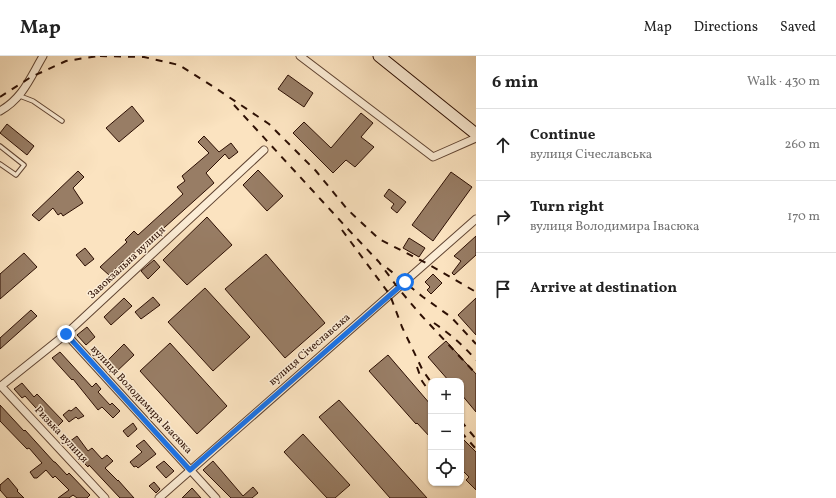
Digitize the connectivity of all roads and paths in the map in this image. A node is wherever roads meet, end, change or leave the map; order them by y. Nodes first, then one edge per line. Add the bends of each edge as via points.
1 (43, 56) edge
2 (300, 56) edge
3 (379, 56) edge
4 (20, 96) junction
5 (0, 111) edge
6 (62, 121) dead end
7 (476, 134) edge
8 (476, 138) edge
9 (0, 146) edge
10 (264, 150) dead end
11 (0, 164) edge
12 (476, 219) edge
13 (66, 334) junction
14 (0, 386) edge
15 (190, 470) junction
16 (105, 498) edge
17 (159, 498) edge
18 (216, 498) edge

1 - 4 street
2 - 8 street via 433,157
3 - 7 main road
4 - 5 street
4 - 6 lane via 33,101
9 - 11 lane via 24,165 16,175
10 - 13 street, Завокзальна вулиця
12 - 15 street, вулиця Січеславська
13 - 14 street, Завокзальна вулиця
13 - 15 street, вулиця Володимира Івасюка
14 - 16 street, Ризька вулиця
15 - 17 street, вулиця Січеславська
15 - 18 street, вулиця Володимира Івасюка

